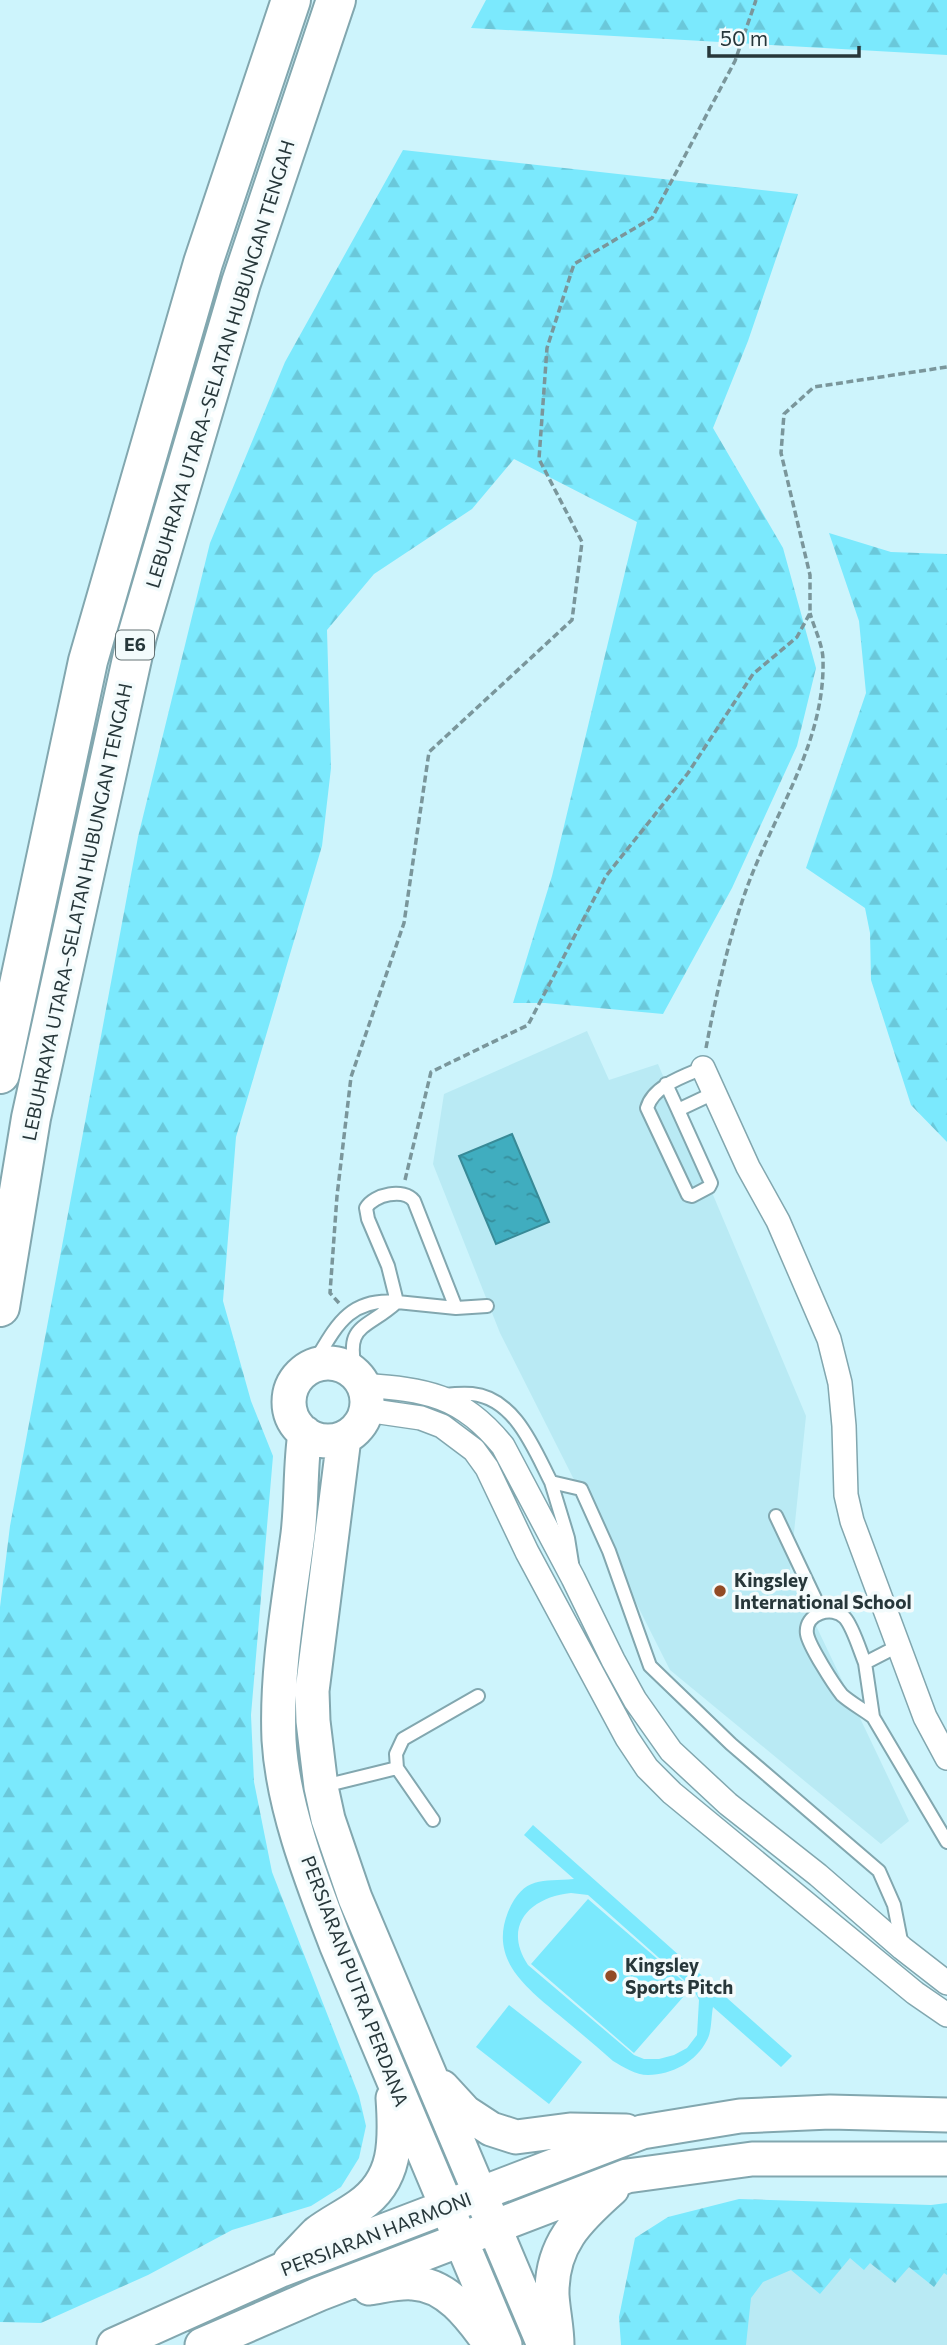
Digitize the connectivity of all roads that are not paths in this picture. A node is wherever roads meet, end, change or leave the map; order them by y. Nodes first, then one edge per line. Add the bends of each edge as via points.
1 (291, 0) edge
2 (336, 0) edge
3 (703, 1068) joint
4 (0, 1074) edge
5 (666, 1084) junction
6 (715, 1093) junction
7 (678, 1110) junction
8 (397, 1302) junction
9 (487, 1306) dead end
10 (0, 1307) edge
11 (456, 1308) junction
12 (311, 1368) junction
13 (362, 1390) junction
14 (437, 1395) junction
15 (304, 1433) junction
16 (344, 1438) junction
17 (551, 1482) junction
18 (776, 1516) dead end
19 (573, 1578) junction
20 (821, 1611) junction
21 (898, 1646) junction
22 (865, 1663) junction
23 (478, 1696) dead end
24 (873, 1717) junction
25 (947, 1758) edge
26 (397, 1768) junction
27 (321, 1787) junction
28 (433, 1820) dead end
29 (947, 1842) edge
30 (902, 1948) junction
31 (947, 1983) edge
32 (947, 2015) edge
33 (429, 2073) junction
34 (391, 2077) junction
35 (947, 2115) edge
36 (642, 2132) junction
37 (843, 2159) junction
38 (947, 2159) edge
39 (947, 2172) edge
40 (627, 2176) junction
41 (480, 2194) junction
42 (446, 2207) junction
43 (494, 2227) junction
44 (460, 2240) junction
45 (281, 2270) junction
46 (319, 2294) junction
47 (114, 2345) edge
48 (202, 2345) edge
49 (491, 2345) edge
50 (505, 2345) edge
51 (544, 2345) edge
52 (557, 2345) edge

1 - 4 highway, E6 via 203,263 88,661
2 - 10 highway, LEBUHRAYA UTARA–SELATAN HUBUNGAN TENGAH / E6 via 241,283 137,636 31,1118
3 - 5 lane
3 - 6 street
5 - 7 lane
5 - 7 lane via 647,1108 692,1196 711,1183
6 - 7 lane
6 - 21 street via 829,1339 840,1383 846,1495
8 - 11 lane
8 - 11 lane via 366,1208 373,1200 402,1192 414,1201
8 - 12 lane via 383,1301 349,1313 339,1321
8 - 13 lane via 358,1332 352,1356
9 - 11 lane
12 - 13 main road via 331,1364 349,1370
12 - 15 main road via 300,1375 289,1398 290,1412
13 - 14 street via 406,1389
13 - 16 main road via 362,1422
13 - 32 street via 442,1426 474,1450 626,1738 647,1768
14 - 17 lane via 474,1394 509,1411
14 - 19 street via 485,1423 503,1446
15 - 16 main road via 324,1441
15 - 34 main road, PERSIARAN PUTRA PERDANA via 302,1500 282,1655 279,1741 288,1795 311,1877
16 - 27 main road, PERSIARAN PUTRA PERDANA via 312,1691
17 - 19 lane via 568,1538
17 - 30 lane via 581,1489 650,1666 879,1871 894,1905
18 - 20 lane
19 - 30 street via 612,1660 671,1751
20 - 22 lane via 837,1612 846,1619
20 - 24 lane via 809,1620 810,1645 842,1695
21 - 22 lane
21 - 25 street via 925,1717
22 - 24 lane
23 - 26 lane via 403,1740 396,1754
24 - 29 lane
26 - 27 lane
26 - 28 lane
27 - 33 main road, PERSIARAN PUTRA PERDANA via 355,1898
30 - 31 street
33 - 36 main road via 465,2112 491,2129 516,2137 569,2130
33 - 41 main road, PERSIARAN PUTRA PERDANA
34 - 42 main road, PERSIARAN PUTRA PERDANA
34 - 45 main road via 394,2143 379,2190 318,2232
35 - 36 main road via 830,2112 740,2116
36 - 41 main road, PERSIARAN HARMONI
37 - 38 main road
37 - 39 main road
37 - 40 main road via 752,2159
40 - 43 main road, PERSIARAN HARMONI
40 - 52 main road via 582,2216 553,2265
41 - 42 main road, PERSIARAN HARMONI
41 - 43 main road, PERSIARAN PUTRA PERDANA
42 - 44 main road, PERSIARAN PUTRA PERDANA
42 - 45 main road, PERSIARAN HARMONI
43 - 44 main road, PERSIARAN HARMONI
43 - 51 main road, PERSIARAN PUTRA PERDANA
44 - 46 main road, PERSIARAN HARMONI
44 - 50 main road, PERSIARAN PUTRA PERDANA
45 - 47 main road, PERSIARAN HARMONI
46 - 48 main road, PERSIARAN HARMONI
46 - 49 main road via 414,2283 436,2289 461,2307

